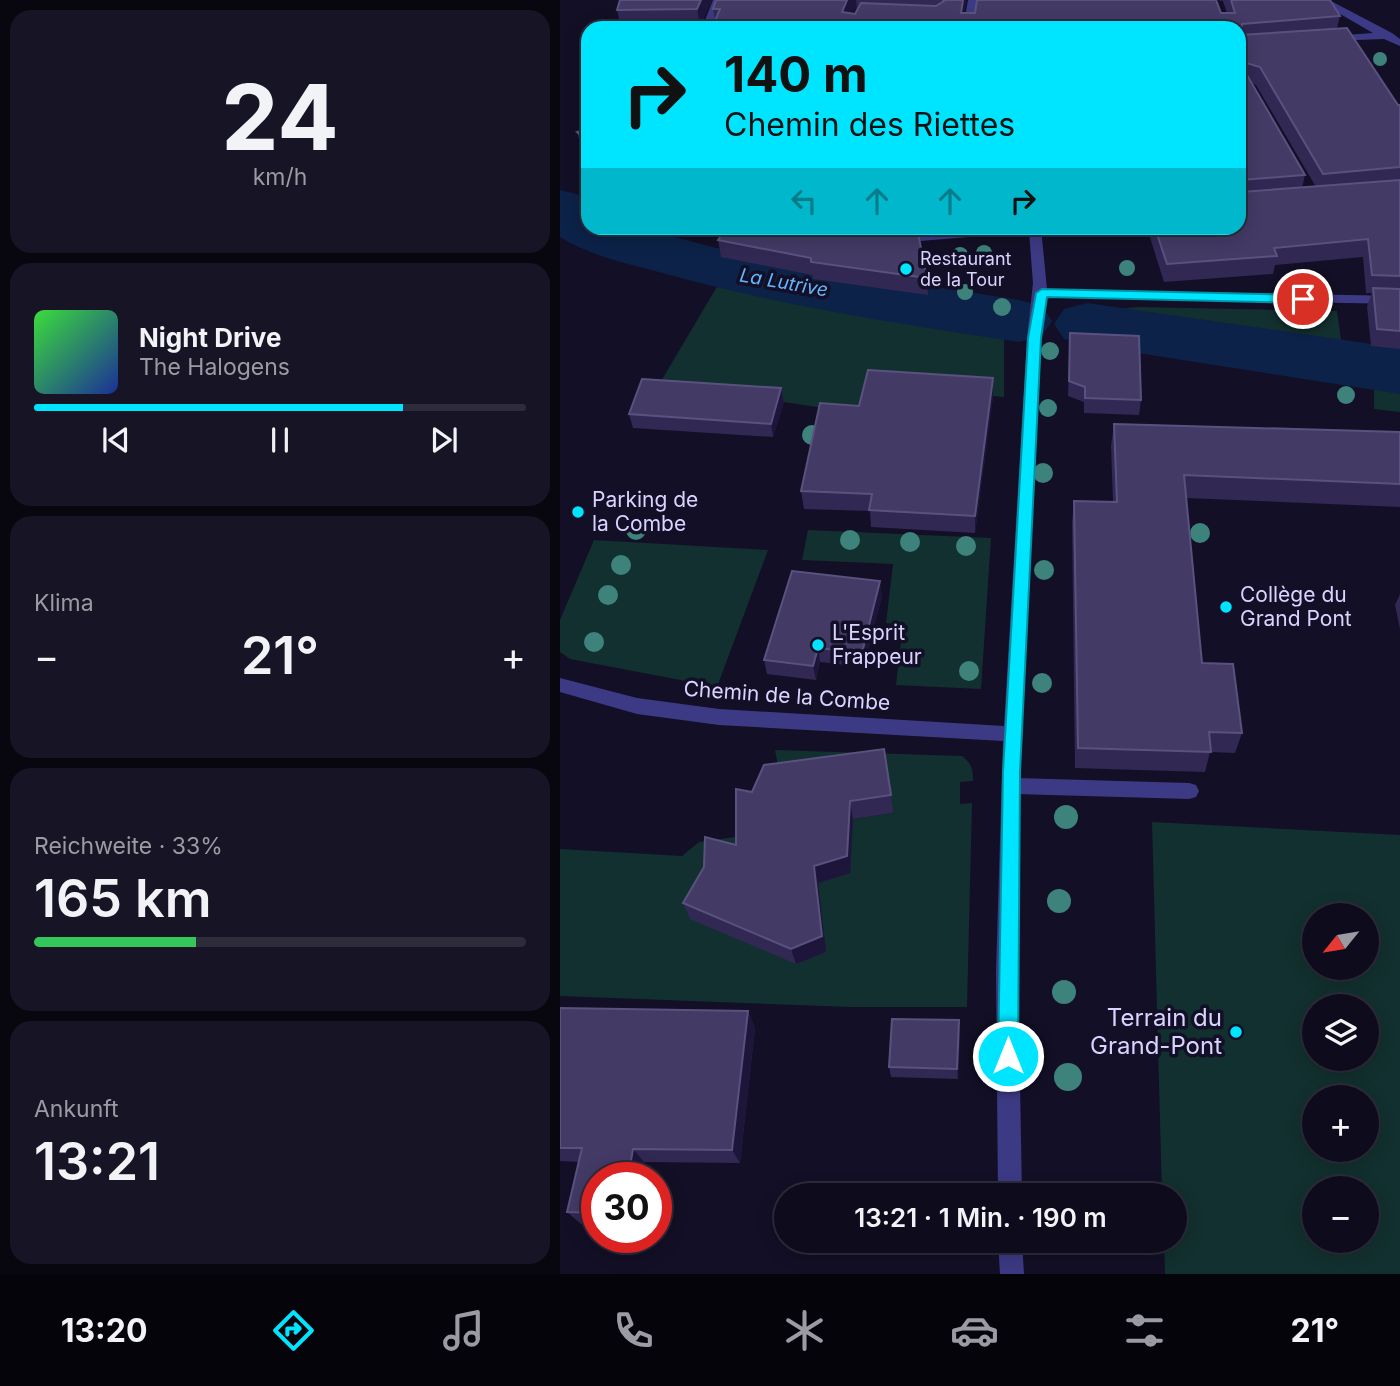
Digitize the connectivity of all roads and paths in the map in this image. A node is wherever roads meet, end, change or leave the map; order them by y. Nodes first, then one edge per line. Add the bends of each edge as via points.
1 (718, 0) edge
2 (973, 0) edge
3 (1321, 0) edge
4 (710, 21) edge
5 (965, 21) edge
6 (1388, 35) junction
7 (1320, 40) edge
8 (1400, 43) edge
9 (947, 235) edge
10 (1036, 235) edge
11 (885, 240) edge
12 (1042, 293) junction
13 (1400, 300) edge
14 (560, 685) edge
15 (1013, 734) junction
16 (1012, 786) junction
17 (1189, 791) dead end
18 (1010, 1183) edge
19 (1011, 1253) edge
20 (1012, 1274) edge

1 - 4 street
2 - 5 street
3 - 6 street
6 - 7 street
6 - 8 street
9 - 11 street
10 - 12 street
12 - 13 street
12 - 15 street via 1034,338
14 - 15 street, Chemin de la Combe via 637,706 719,717
15 - 16 street
16 - 17 street
16 - 18 street via 1007,972
19 - 20 street

